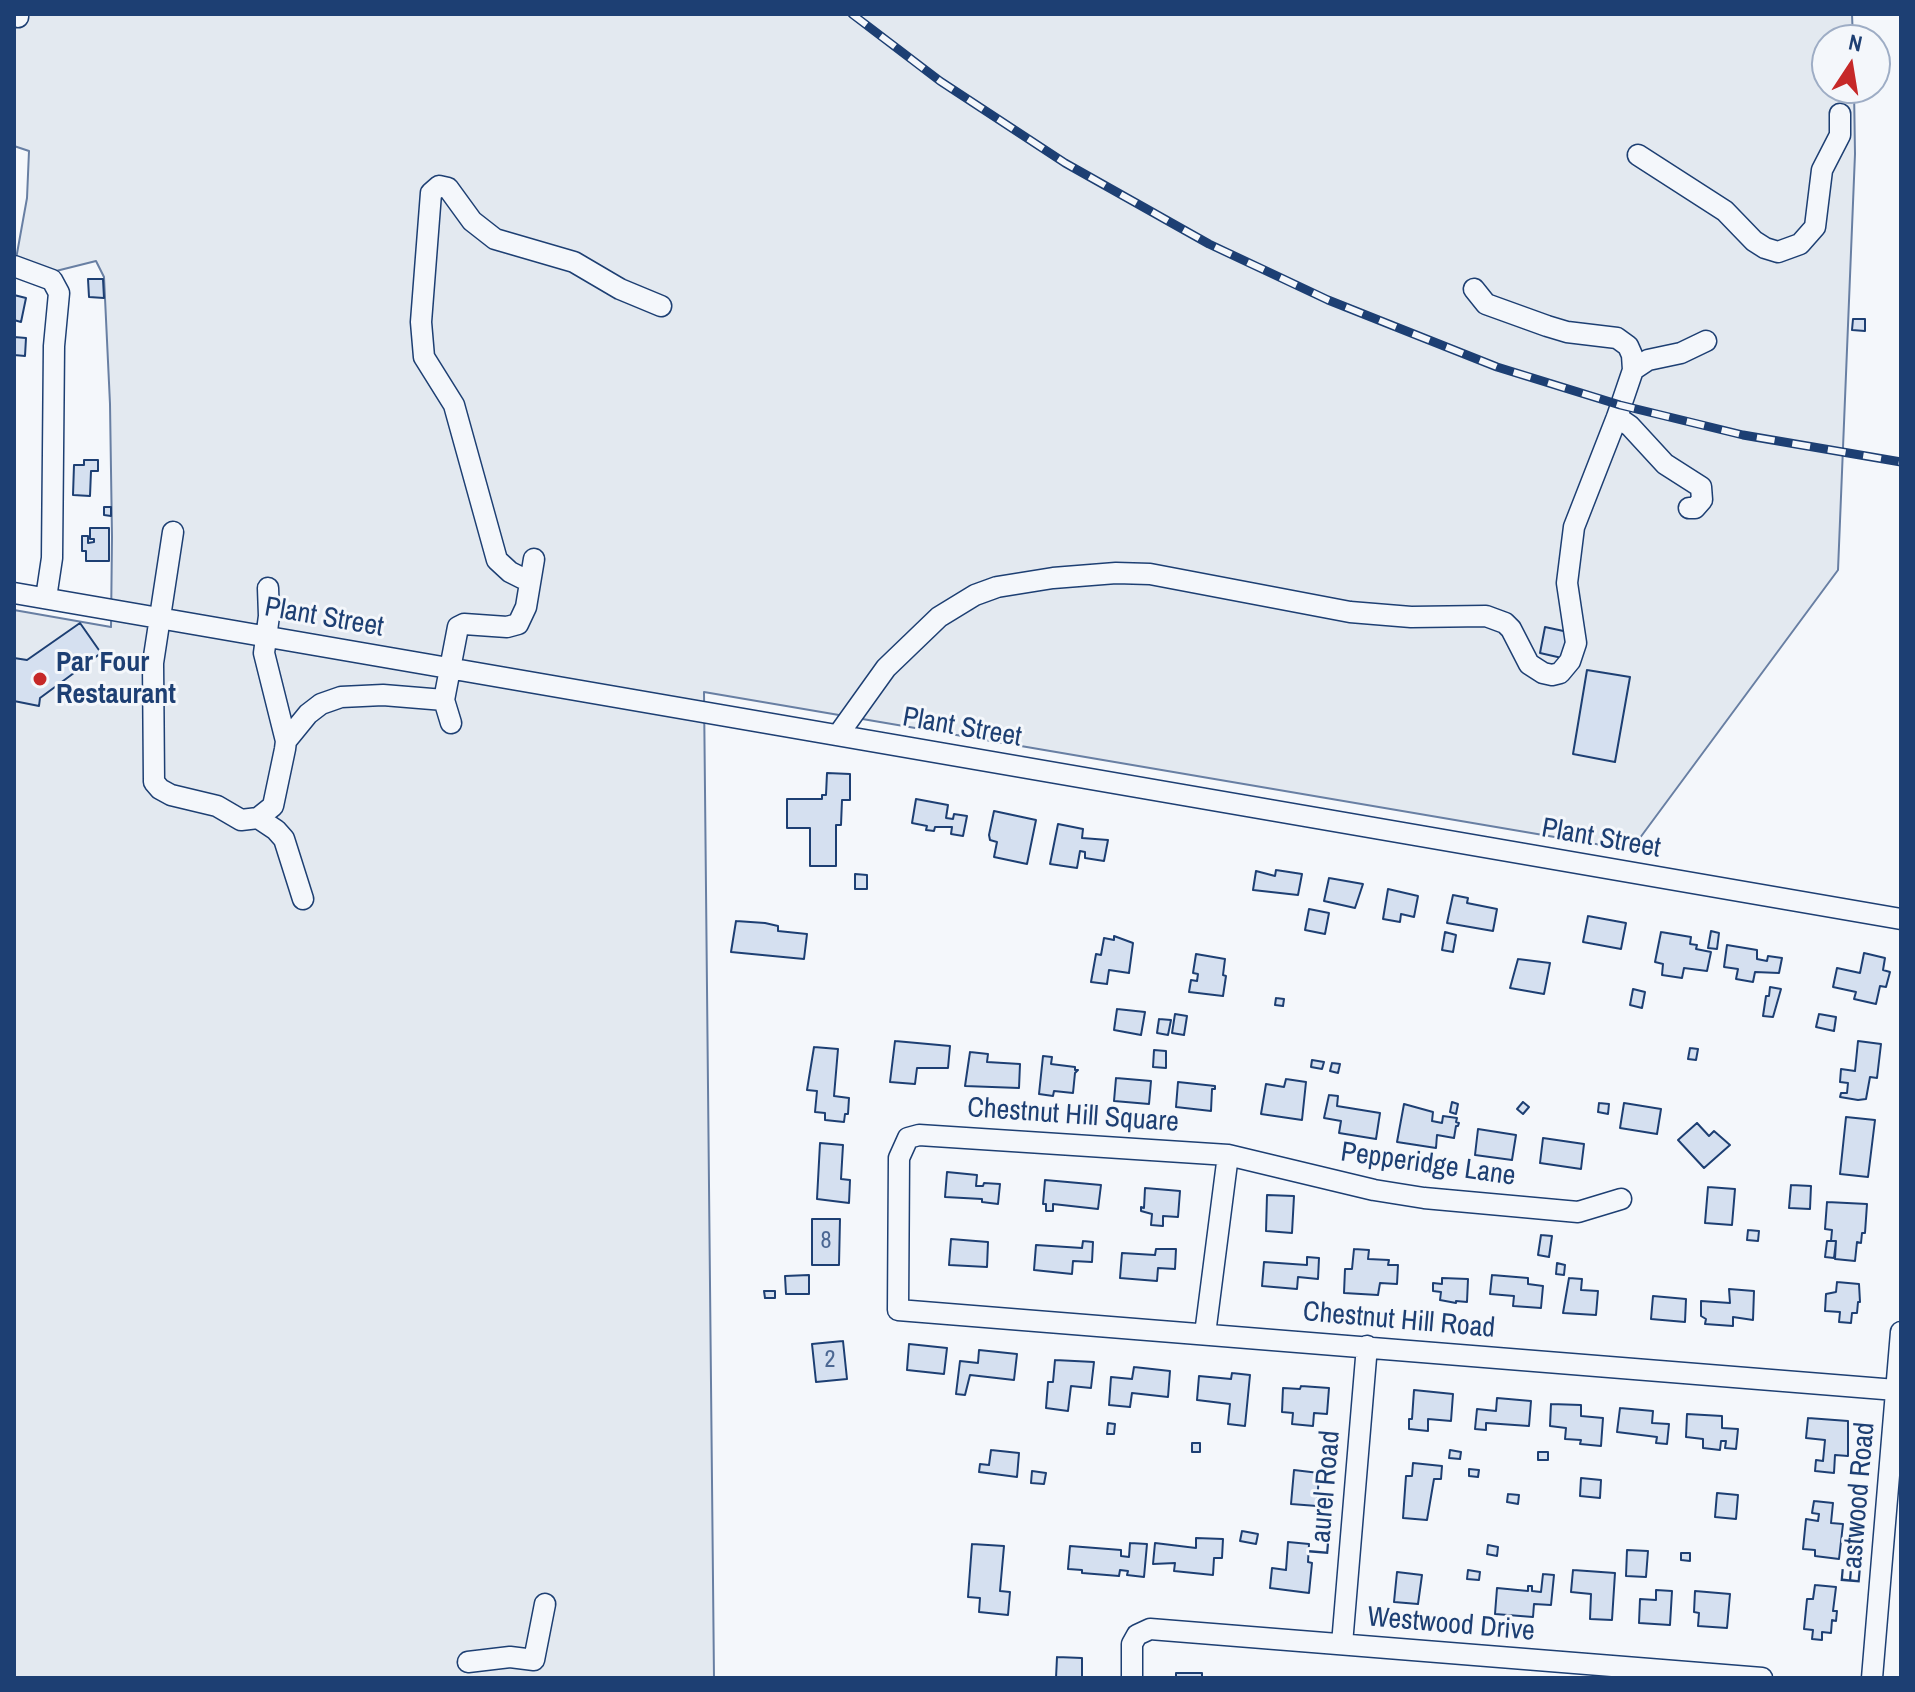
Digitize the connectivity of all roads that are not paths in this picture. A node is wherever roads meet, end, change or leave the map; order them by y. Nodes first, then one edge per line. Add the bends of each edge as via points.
1 (1840, 114) dead end
2 (1638, 155) dead end
3 (14, 266) edge
4 (1474, 289) dead end
5 (661, 306) dead end
6 (1706, 341) dead end
7 (1633, 370) junction
8 (1617, 417) junction
9 (1689, 508) dead end
10 (173, 532) dead end
11 (534, 559) dead end
12 (530, 582) junction
13 (268, 588) dead end
14 (14, 593) edge
15 (46, 598) junction
16 (158, 618) junction
17 (267, 636) junction
18 (451, 668) junction
19 (444, 700) junction
20 (451, 723) dead end
21 (838, 735) junction
22 (286, 741) junction
23 (258, 818) junction
24 (303, 899) dead end
25 (1901, 919) edge
26 (1228, 1155) junction
27 (1621, 1199) dead end
28 (898, 1310) joint
29 (1901, 1332) edge
30 (1205, 1334) junction
31 (1367, 1346) junction
32 (1896, 1390) junction
33 (545, 1604) dead end
34 (1342, 1644) junction
35 (468, 1662) dead end
36 (1132, 1678) edge
37 (1762, 1678) edge
38 (1872, 1678) edge

1 - 2 street via 1840,135 1822,170 1815,227 1800,244 1778,252 1754,241 1725,211
3 - 15 street via 52,280 59,293 52,558
4 - 7 street via 1486,304 1547,326 1617,338 1631,350
5 - 12 street via 574,262 488,234 448,188 433,189 420,334 424,357 454,405 494,553 510,572
6 - 7 street
7 - 8 street
8 - 9 street via 1665,464 1701,487 1702,500
8 - 21 street via 1574,527 1567,583 1576,643 1560,673 1543,673 1529,664 1511,629 1486,616 1350,612 1150,574 1053,578 997,587 939,617 886,668
10 - 16 street
11 - 12 street
12 - 18 street via 518,624 458,627
13 - 17 street
14 - 15 street, Plant Street
15 - 16 street, Plant Street
16 - 17 street, Plant Street
16 - 23 street via 154,782 171,795 221,807 236,819
17 - 18 street, Plant Street
17 - 22 street via 264,653
18 - 19 street
18 - 21 street, Plant Street
19 - 20 street
19 - 22 street via 341,697 308,714
21 - 25 street, Plant Street
22 - 23 street via 273,806
23 - 24 street via 284,839
26 - 27 street, Pepperidge Lane via 1424,1198 1578,1212
26 - 28 street, Chestnut Hill Square via 933,1134 908,1138 899,1158
26 - 30 street
28 - 30 street, Chestnut Hill Road
29 - 32 street, Eastwood Road
30 - 31 street, Chestnut Hill Road
31 - 32 street, Chestnut Hill Road
31 - 34 street, Laurel Road
32 - 38 street, Eastwood Road
33 - 35 street via 534,1660
34 - 36 street, Westwood Drive via 1150,1629 1132,1644
34 - 37 street, Westwood Drive

